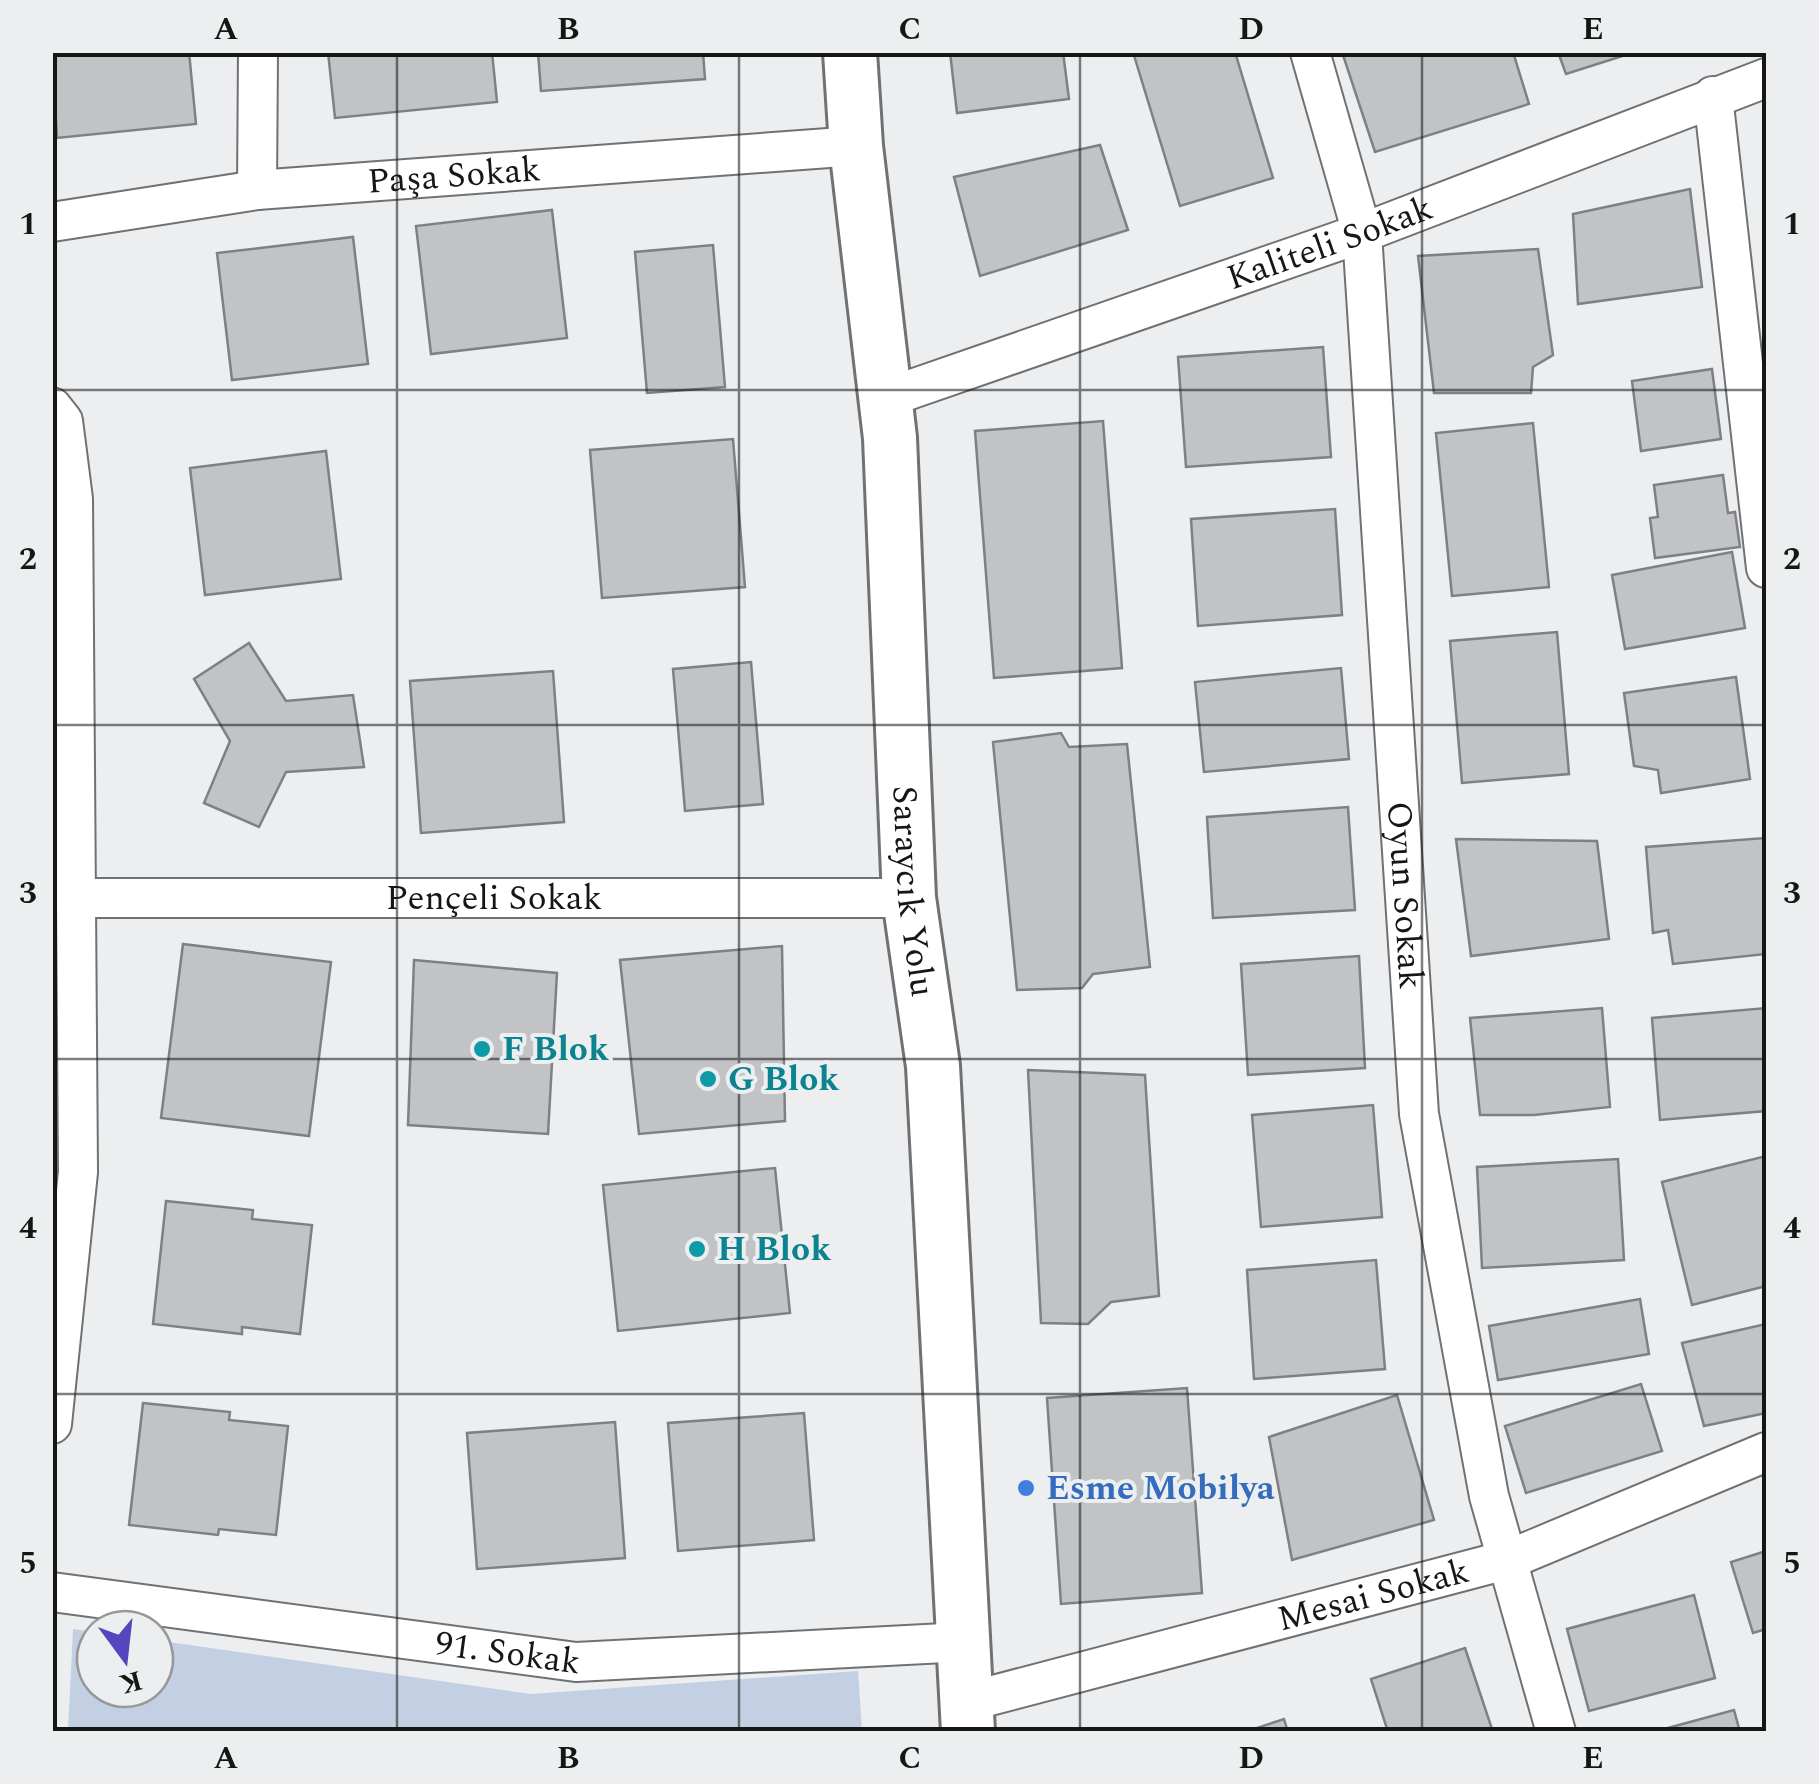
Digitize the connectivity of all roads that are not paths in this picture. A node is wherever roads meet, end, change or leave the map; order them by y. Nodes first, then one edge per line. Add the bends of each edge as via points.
1 (258, 52) edge
2 (850, 52) edge
3 (1310, 52) edge
4 (1766, 78) edge
5 (1713, 96) junction
6 (856, 146) junction
7 (256, 190) junction
8 (52, 222) edge
9 (1362, 233) junction
10 (886, 398) junction
11 (52, 407) edge
12 (1766, 568) edge
13 (76, 898) junction
14 (910, 898) junction
15 (65, 1168) edge
16 (52, 1424) edge
17 (1766, 1452) edge
18 (1510, 1559) junction
19 (52, 1592) edge
20 (964, 1642) junction
21 (968, 1717) edge
22 (1556, 1732) edge

1 - 7 street
2 - 6 main road, Saraycık Yolu
3 - 9 street, Oyun Sokak
4 - 5 street, Kaliteli Sokak
5 - 9 street, Kaliteli Sokak
5 - 12 street
6 - 7 street, Paşa Sokak
6 - 10 main road, Saraycık Yolu
7 - 8 street, Paşa Sokak
9 - 10 street, Kaliteli Sokak
9 - 18 street, Oyun Sokak via 1419,1114 1489,1496
10 - 14 main road, Saraycık Yolu
11 - 13 street via 63,421 74,499
13 - 14 street, Pençeli Sokak
13 - 15 street
14 - 20 main road, Saraycık Yolu via 933,1066
15 - 16 street
17 - 18 street, Mesai Sokak
18 - 21 street, Mesai Sokak
18 - 22 street, Oyun Sokak
19 - 20 street, 91. Sokak via 576,1662
20 - 21 main road, Saraycık Yolu

